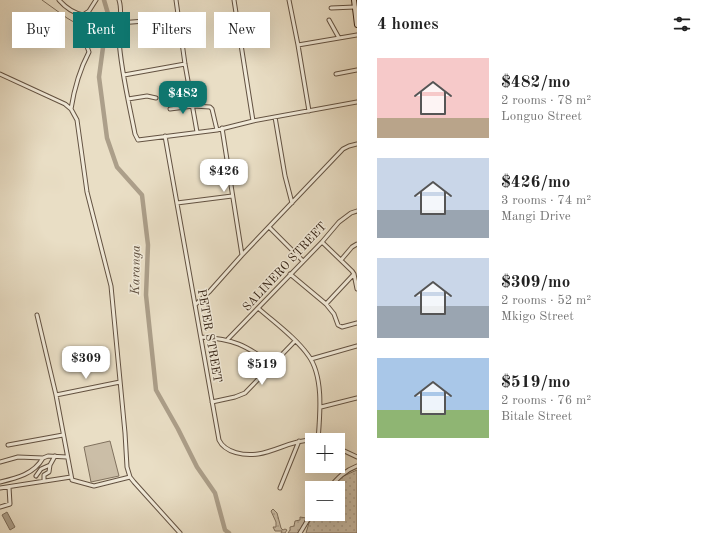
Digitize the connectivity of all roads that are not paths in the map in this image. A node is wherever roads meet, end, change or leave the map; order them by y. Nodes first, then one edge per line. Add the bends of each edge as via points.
1 (59, 0) edge
2 (96, 0) edge
3 (119, 0) edge
4 (176, 0) edge
5 (234, 0) edge
6 (289, 0) edge
7 (354, 0) edge
8 (355, 7) junction
9 (331, 8) dead end
10 (120, 12) edge
11 (329, 20) dead end
12 (357, 25) edge
13 (357, 35) edge
14 (339, 38) junction
15 (298, 45) junction
16 (88, 48) edge
17 (120, 48) edge
18 (185, 64) junction
19 (357, 70) edge
20 (0, 74) edge
21 (336, 74) dead end
22 (124, 75) junction
23 (156, 98) dead end
24 (128, 99) junction
25 (357, 102) edge
26 (193, 106) junction
27 (71, 109) junction
28 (170, 109) dead end
29 (309, 111) junction
30 (274, 117) junction
31 (253, 121) junction
32 (222, 128) junction
33 (217, 130) junction
34 (197, 132) junction
35 (165, 136) junction
36 (357, 144) edge
37 (232, 196) junction
38 (292, 203) junction
39 (177, 204) junction
40 (357, 211) edge
41 (269, 227) junction
42 (322, 242) junction
43 (357, 244) edge
44 (242, 255) junction
45 (341, 260) junction
46 (303, 261) junction
47 (290, 274) junction
48 (354, 274) junction
49 (357, 289) edge
50 (326, 304) junction
51 (195, 305) junction
52 (258, 308) junction
53 (37, 315) dead end
54 (357, 323) edge
55 (201, 336) junction
56 (228, 339) junction
57 (295, 341) junction
58 (357, 346) edge
59 (311, 359) junction
60 (272, 364) junction
61 (120, 382) junction
62 (56, 395) junction
63 (357, 398) edge
64 (212, 402) junction
65 (320, 407) junction
66 (318, 433) edge
67 (63, 435) junction
68 (299, 441) junction
69 (305, 441) edge
70 (8, 445) dead end
71 (345, 451) edge
72 (55, 456) junction
73 (357, 456) edge
74 (67, 457) junction
75 (43, 458) junction
76 (0, 462) edge
77 (50, 465) junction
78 (357, 466) edge
79 (36, 476) dead end
80 (71, 477) junction
81 (130, 477) junction
82 (44, 481) junction
83 (335, 481) edge
84 (0, 482) edge
85 (9, 487) junction
86 (0, 488) edge
87 (280, 488) dead end
88 (0, 507) edge
89 (307, 521) edge
90 (180, 533) edge
91 (300, 533) edge

1 - 2 street via 63,5 83,15
3 - 10 street
4 - 18 street
5 - 31 street
6 - 15 street
7 - 8 main road
8 - 9 street
8 - 12 main road
11 - 14 street
13 - 14 street
14 - 15 street
15 - 29 street
16 - 27 street via 89,52 84,61
17 - 22 street
18 - 22 street
18 - 26 street
19 - 21 street
20 - 27 street
22 - 24 street
23 - 24 street via 148,96
24 - 35 street via 136,139
25 - 29 street
26 - 28 street
26 - 33 street via 210,107
26 - 34 street
27 - 61 street via 77,120 87,192 111,286
29 - 30 street
30 - 31 street
30 - 38 street
31 - 32 street
32 - 33 street
32 - 37 street
33 - 34 street
34 - 35 street
35 - 39 street, PETER STREET
36 - 38 street via 343,149
37 - 39 street
37 - 44 street
38 - 41 street
39 - 51 street, PETER STREET
40 - 42 street, SALINERO STREET via 344,217
41 - 44 street
41 - 46 street
42 - 45 street
42 - 46 street, SALINERO STREET
43 - 45 street
44 - 51 street
45 - 48 street
46 - 47 street, SALINERO STREET
47 - 50 street
47 - 52 street, SALINERO STREET
48 - 49 street
48 - 50 street
50 - 54 street via 340,326
51 - 55 street, PETER STREET
52 - 56 street, SALINERO STREET
52 - 57 street
53 - 62 street
55 - 56 street
55 - 64 street, PETER STREET
56 - 60 street via 251,349
57 - 59 street
57 - 60 street
58 - 59 street
59 - 65 street via 318,384
60 - 64 street via 244,393
61 - 62 street
61 - 81 street
62 - 67 street
63 - 65 street
64 - 68 street, PETER STREET via 219,440 226,448 246,454 258,454
65 - 66 street
67 - 70 street
67 - 74 street
68 - 69 street, PETER STREET
68 - 87 street
71 - 73 street
72 - 74 street
72 - 75 street
72 - 77 street
74 - 80 street
75 - 76 street via 14,458
75 - 84 street via 24,476
77 - 79 street via 41,469
77 - 82 street via 49,472 44,475
78 - 83 street via 346,471
80 - 81 street via 75,482 94,486
80 - 82 street
81 - 90 street
82 - 85 street
85 - 86 street
85 - 88 street via 10,504
89 - 91 street

